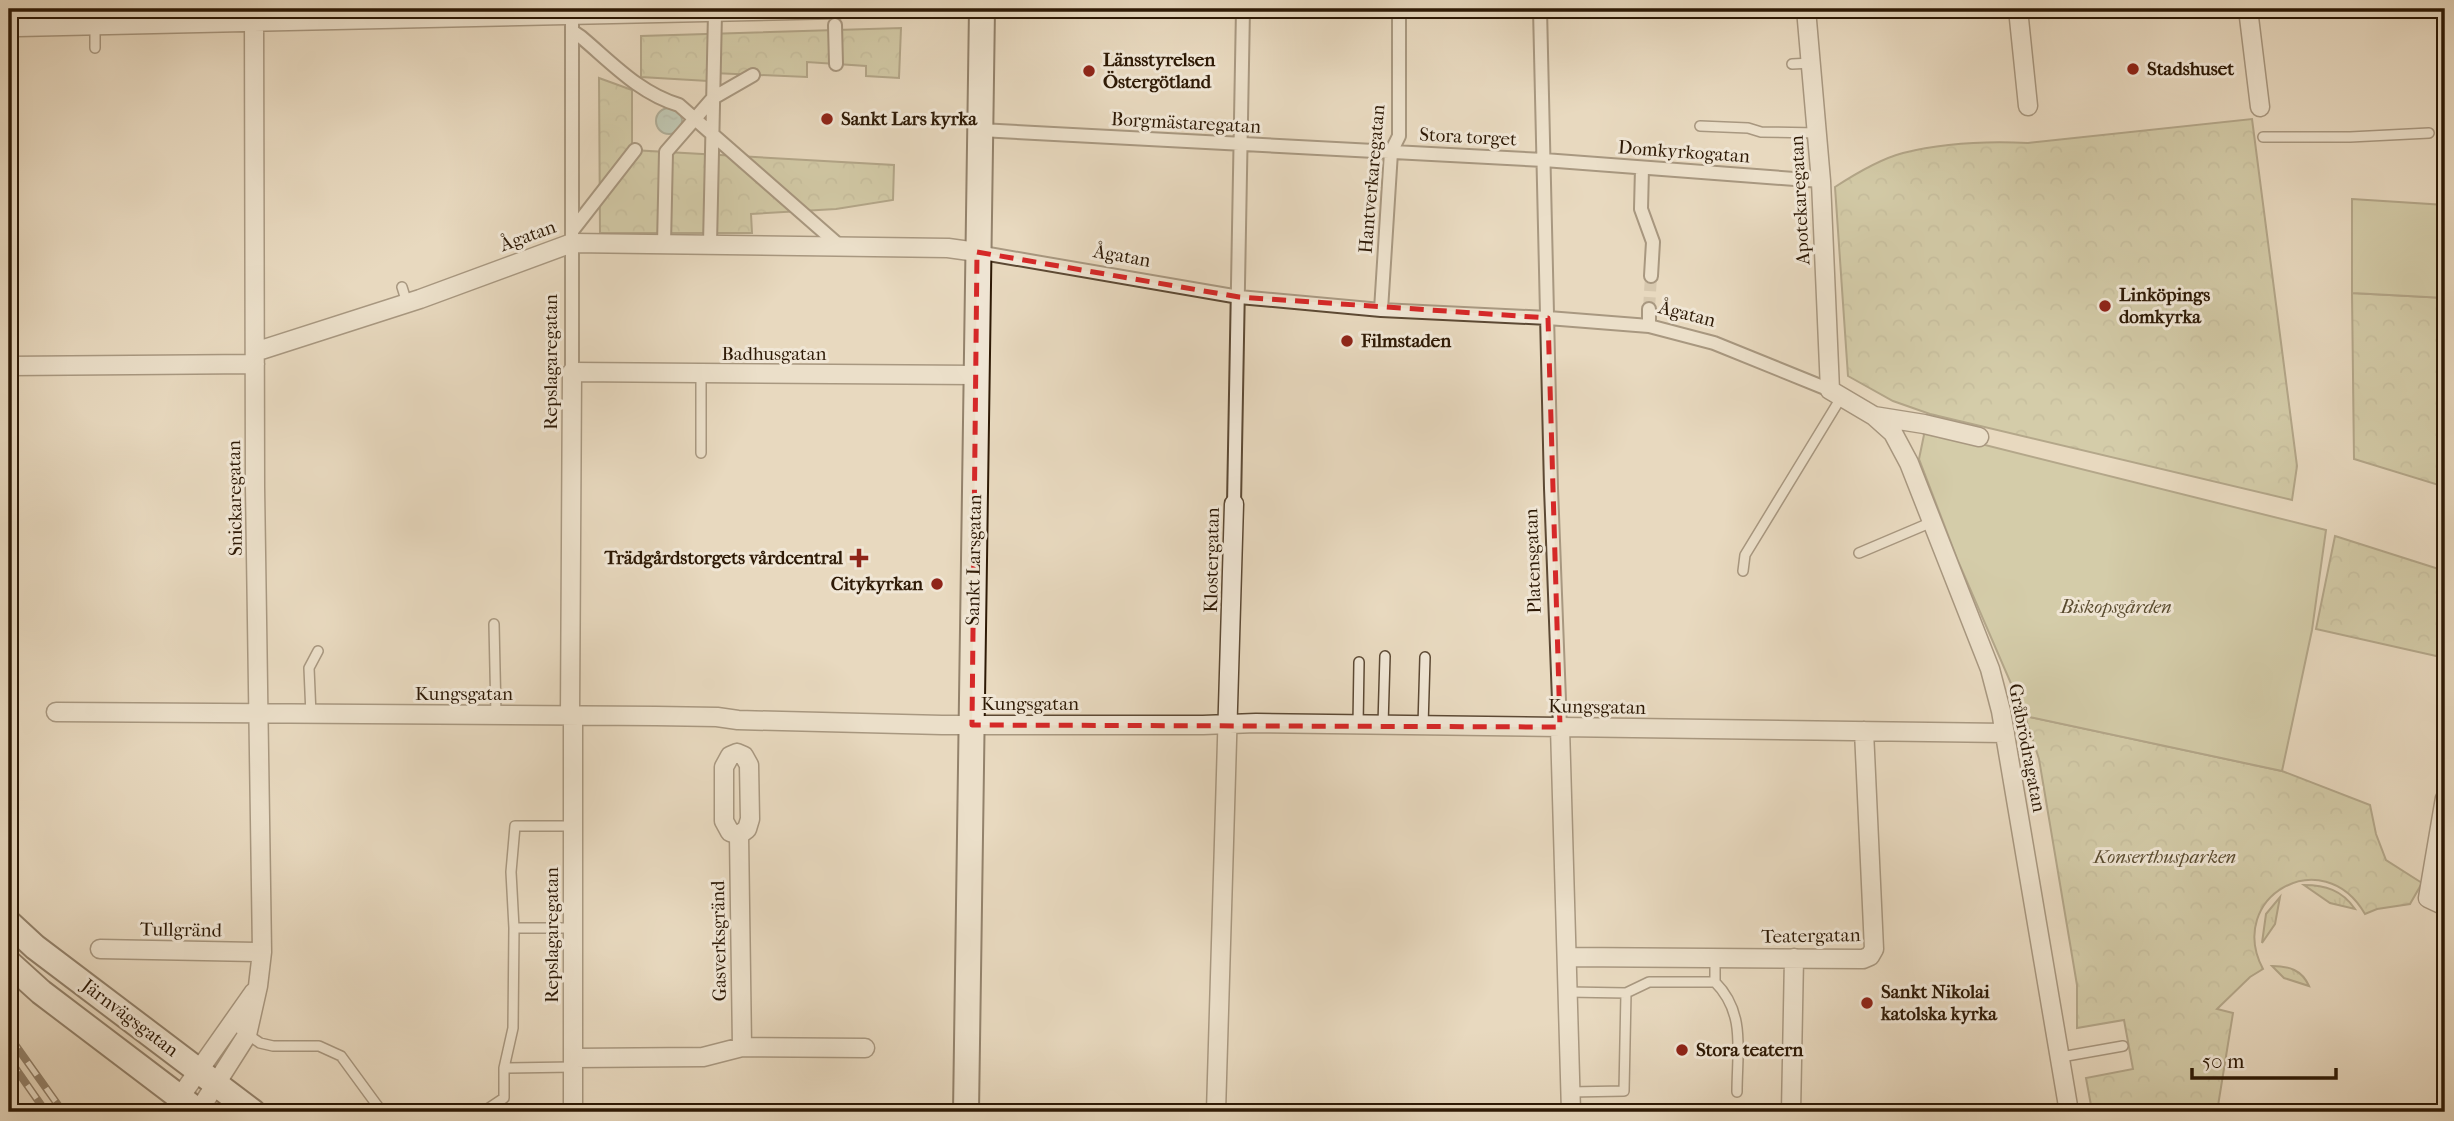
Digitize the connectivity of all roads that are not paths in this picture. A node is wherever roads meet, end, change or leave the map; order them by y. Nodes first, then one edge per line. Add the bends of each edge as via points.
1 (982, 9) edge
2 (1243, 9) edge
3 (1399, 9) edge
4 (1540, 9) edge
5 (1806, 9) edge
6 (2018, 9) edge
7 (2248, 9) edge
8 (715, 13) junction
9 (254, 16) edge
10 (837, 17) edge
11 (572, 19) edge
12 (95, 26) junction
13 (18, 27) dead end
14 (95, 48) dead end
15 (1812, 63) junction
16 (836, 64) dead end
17 (1792, 64) dead end
18 (753, 75) dead end
19 (713, 98) junction
20 (2028, 106) dead end
21 (2260, 107) dead end
22 (694, 118) junction
23 (1700, 126) dead end
24 (980, 130) junction
25 (712, 133) junction
26 (2429, 133) dead end
27 (1818, 134) junction
28 (2263, 137) dead end
29 (1240, 146) junction
30 (635, 150) dead end
31 (1391, 152) junction
32 (1544, 160) junction
33 (1642, 168) junction
34 (1821, 181) junction
35 (572, 237) junction
36 (664, 244) junction
37 (710, 244) junction
38 (841, 247) junction
39 (977, 252) junction
40 (1651, 276) tunnel mouth
41 (1239, 297) junction
42 (1649, 309) tunnel mouth
43 (1381, 310) junction
44 (1548, 318) junction
45 (1648, 326) junction
46 (255, 358) junction
47 (9, 366) edge
48 (572, 372) junction
49 (701, 374) junction
50 (976, 375) junction
51 (1836, 393) junction
52 (1874, 416) junction
53 (1979, 437) dead end
54 (701, 453) dead end
55 (1234, 504) joint
56 (1931, 522) junction
57 (1859, 553) dead end
58 (1743, 571) dead end
59 (494, 624) dead end
60 (317, 651) dead end
61 (1385, 656) dead end
62 (1425, 657) dead end
63 (1359, 662) dead end
64 (56, 712) dead end
65 (259, 714) junction
66 (311, 715) junction
67 (496, 715) junction
68 (572, 715) junction
69 (738, 720) junction
70 (972, 724) junction
71 (1228, 725) junction
72 (1358, 725) junction
73 (1383, 725) junction
74 (1423, 726) junction
75 (1560, 727) junction
76 (1864, 731) junction
77 (2004, 733) junction
78 (737, 753) junction
79 (2445, 798) edge
80 (573, 825) junction
81 (739, 835) junction
82 (2445, 905) edge
83 (9, 923) edge
84 (514, 928) junction
85 (573, 928) junction
86 (100, 949) dead end
87 (262, 952) junction
88 (1567, 957) junction
89 (1715, 957) junction
90 (1794, 958) junction
91 (9, 963) edge
92 (1714, 982) junction
93 (258, 986) junction
94 (1568, 992) junction
95 (1626, 993) junction
96 (231, 1023) junction
97 (247, 1035) junction
98 (2123, 1046) dead end
99 (742, 1047) junction
100 (865, 1048) dead end
101 (2061, 1057) junction
102 (573, 1063) junction
103 (504, 1068) junction
104 (208, 1077) junction
105 (1570, 1091) junction
106 (1737, 1092) dead end
107 (189, 1109) edge
108 (253, 1112) edge
109 (383, 1112) edge
110 (483, 1112) edge
111 (573, 1112) edge
112 (966, 1112) edge
113 (1216, 1112) edge
114 (1571, 1112) edge
115 (1791, 1112) edge
116 (2069, 1112) edge

1 - 24 main road, Sankt Larsgatan
2 - 29 street, Klostergatan
3 - 31 street, Hantverkaregatan via 1399,136
4 - 32 street, Platensgatan
5 - 15 street, Apotekaregatan
6 - 20 street
7 - 21 street
8 - 10 street
8 - 11 street
8 - 19 street
9 - 11 street
9 - 12 street
9 - 46 street, Snickaregatan
10 - 16 street
11 - 22 street via 582,37 636,84 679,105
11 - 35 street, Repslagaregatan
12 - 13 street
12 - 14 lane
15 - 17 lane
15 - 27 street, Apotekaregatan
18 - 19 street
19 - 22 street
19 - 25 street
22 - 25 street
22 - 36 street via 666,152
23 - 27 lane
24 - 29 street, Borgmästaregatan
24 - 39 main road, Sankt Larsgatan
25 - 37 street
25 - 38 street
26 - 28 lane
27 - 34 street, Apotekaregatan
29 - 31 street, Borgmästaregatan
29 - 41 street, Klostergatan
30 - 35 street
31 - 32 street, Stora torget
31 - 43 street, Hantverkaregatan
32 - 33 street, Domkyrkogatan
32 - 44 street, Platensgatan
33 - 34 street, Domkyrkogatan
33 - 40 street via 1642,209 1653,242
34 - 51 street, Apotekaregatan via 1829,346
35 - 36 street, Ågatan
35 - 46 street, Ågatan via 405,295
35 - 48 street, Repslagaregatan
36 - 37 street, Ågatan
37 - 38 street, Ågatan
38 - 39 street, Ågatan via 948,242
39 - 41 street, Ågatan
39 - 50 main road, Sankt Larsgatan
41 - 43 street, Ågatan
41 - 55 street, Klostergatan
42 - 45 street
43 - 44 street, Ågatan
44 - 45 street, Ågatan
44 - 75 street, Platensgatan
45 - 51 street, Ågatan via 1714,342
46 - 47 street, Ågatan
46 - 65 street, Snickaregatan
48 - 49 street, Badhusgatan
48 - 68 street, Repslagaregatan
49 - 50 street, Badhusgatan
49 - 54 lane
50 - 70 main road, Sankt Larsgatan
51 - 52 street, Ågatan
51 - 58 lane via 1745,555
52 - 53 street, Ågatan
52 - 56 street, Gråbrödragatan via 1902,447
55 - 71 street, Klostergatan
56 - 57 lane
56 - 77 street, Gråbrödragatan via 1990,669
59 - 67 lane
60 - 66 lane via 309,668
61 - 73 lane
62 - 74 lane
63 - 72 lane
64 - 65 street, Kungsgatan
65 - 66 street, Kungsgatan
65 - 87 street, Snickaregatan
66 - 67 street, Kungsgatan
67 - 68 street, Kungsgatan
68 - 69 street, Kungsgatan
68 - 80 street, Repslagaregatan
69 - 70 street, Kungsgatan
69 - 78 street, Gasverksgränd
70 - 71 street, Kungsgatan
70 - 112 main road, Sankt Larsgatan
71 - 72 street, Kungsgatan
71 - 113 street, Klostergatan
72 - 73 street, Kungsgatan
73 - 74 street, Kungsgatan
74 - 75 street, Kungsgatan
75 - 76 street, Kungsgatan
75 - 88 street, Platensgatan
76 - 77 street, Kungsgatan
76 - 90 street, Teatergatan via 1874,949 1863,959
77 - 101 street, Gråbrödragatan
78 - 81 street, Gasverksgränd via 749,765 750,819
78 - 81 street, Gasverksgränd via 724,767 724,821 730,832
79 - 82 street via 2428,898
80 - 84 lane via 514,826
80 - 85 street, Repslagaregatan
81 - 99 street, Gasverksgränd
83 - 104 main road, Järnvägsgatan
84 - 85 lane
84 - 103 lane via 513,1028
85 - 102 street, Repslagaregatan
86 - 87 street, Tullgränd
87 - 93 street, Snickaregatan
88 - 89 street, Teatergatan
88 - 94 street, Platensgatan
89 - 90 street, Teatergatan
89 - 92 lane
90 - 115 street
91 - 107 main road, Järnvägsgatan
92 - 95 lane via 1649,982
92 - 106 lane via 1727,994 1737,1021
93 - 96 street, Snickaregatan
93 - 97 street, Snickaregatan
94 - 95 lane
94 - 105 street, Platensgatan
95 - 105 lane via 1624,1091
96 - 97 lane
96 - 104 street, Snickaregatan
97 - 104 street, Snickaregatan
97 - 109 lane via 273,1046 319,1046 341,1056
98 - 101 lane
99 - 100 street
99 - 102 street via 703,1057
101 - 116 street, Gråbrödragatan
102 - 103 lane
102 - 111 street, Repslagaregatan
103 - 110 lane via 504,1098
104 - 107 street, Snickaregatan
104 - 108 main road, Järnvägsgatan
105 - 114 street, Platensgatan

